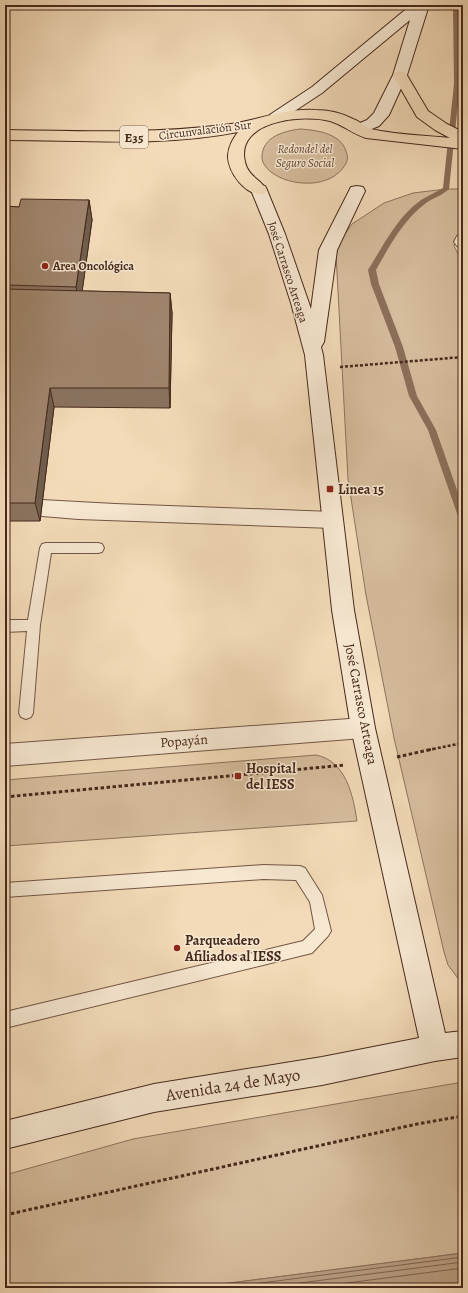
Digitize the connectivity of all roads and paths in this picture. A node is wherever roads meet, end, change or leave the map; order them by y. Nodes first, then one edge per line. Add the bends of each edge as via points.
1 (421, 5) edge
2 (400, 75) junction
3 (276, 117) junction
4 (261, 122) junction
5 (362, 131) junction
6 (5, 135) edge
7 (463, 138) edge
8 (463, 144) edge
9 (260, 190) joint
10 (357, 191) dead end
11 (463, 357) edge
12 (314, 362) junction
13 (42, 508) dead end
14 (333, 520) junction
15 (98, 548) dead end
16 (34, 625) junction
17 (5, 626) edge
18 (26, 713) dead end
19 (364, 728) junction
20 (463, 743) edge
21 (5, 755) edge
22 (372, 762) junction
23 (5, 797) edge
24 (5, 890) edge
25 (5, 1020) edge
26 (463, 1044) edge
27 (435, 1048) junction
28 (463, 1116) edge
29 (5, 1135) edge
30 (5, 1215) edge

1 - 2 main road
1 - 3 main road via 318,90
2 - 5 main road via 382,114
2 - 7 highway via 422,114
3 - 4 highway, E35
3 - 5 highway, E35 via 307,113 329,116 348,122
4 - 6 highway, Circunvalación Sur / E35 via 224,130 152,136
4 - 9 highway, E35 via 240,140 236,151 236,163 242,174
5 - 8 highway, E35
9 - 12 main road, José Carrasco Arteaga via 300,304
10 - 12 main road, José Carrasco Arteaga via 328,250
11 - 12 path via 384,364
12 - 14 main road, José Carrasco Arteaga
13 - 14 main road via 106,513
14 - 19 main road, José Carrasco Arteaga via 343,610
15 - 16 lane via 46,548
16 - 17 lane
16 - 18 lane
19 - 21 main road, Popayán
19 - 22 main road, José Carrasco Arteaga
20 - 22 path
22 - 23 path
22 - 27 main road, José Carrasco Arteaga
24 - 25 lane via 263,872 300,873 317,900 323,931 307,948
26 - 27 main road, Avenida 24 de Mayo
27 - 29 main road, Avenida 24 de Mayo via 322,1071 154,1098
28 - 30 path

